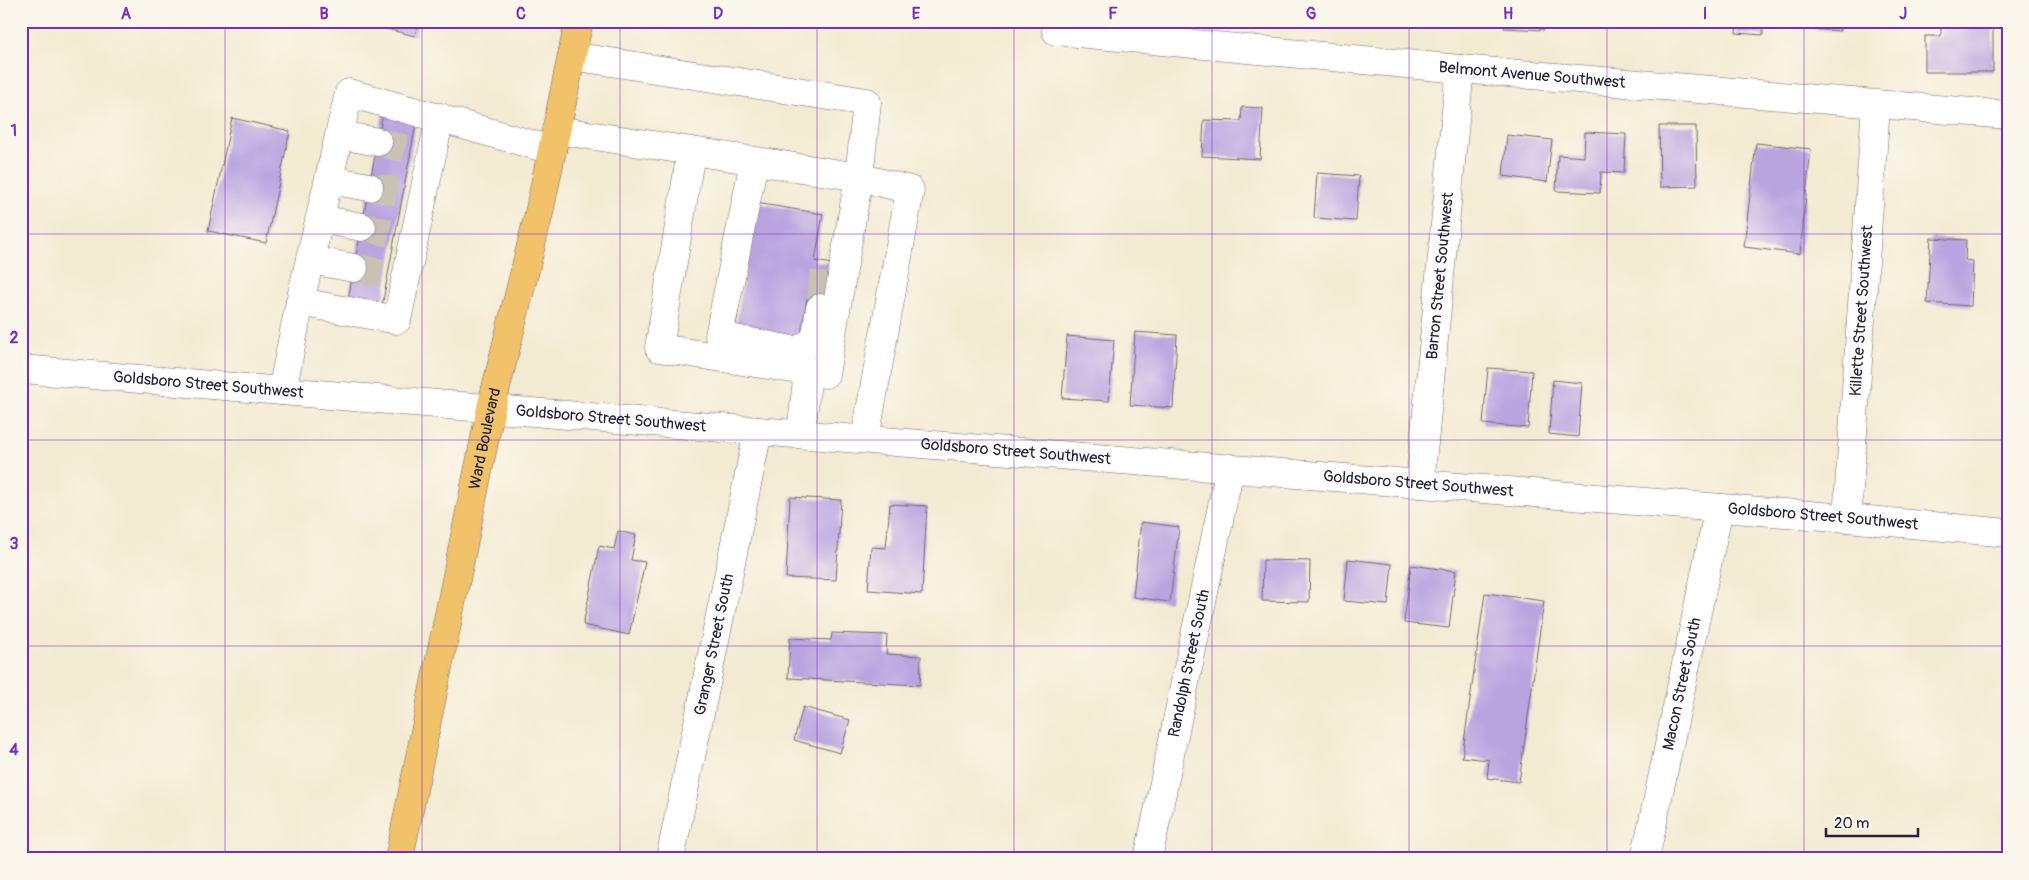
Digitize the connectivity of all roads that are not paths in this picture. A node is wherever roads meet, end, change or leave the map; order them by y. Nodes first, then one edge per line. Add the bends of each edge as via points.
1 (579, 21) edge
2 (1056, 32) dead end
3 (572, 56) junction
4 (1460, 69) junction
5 (1876, 105) junction
6 (2008, 116) edge
7 (440, 117) junction
8 (340, 135) junction
9 (554, 140) junction
10 (378, 142) tunnel mouth
11 (691, 152) junction
12 (754, 162) junction
13 (859, 177) junction
14 (330, 180) junction
15 (369, 187) tunnel mouth
16 (854, 210) junction
17 (320, 219) junction
18 (362, 227) tunnel mouth
19 (310, 260) junction
20 (826, 263) tunnel mouth
21 (354, 268) tunnel mouth
22 (821, 300) tunnel mouth
23 (300, 302) junction
24 (21, 369) edge
25 (808, 371) junction
26 (282, 391) junction
27 (491, 408) junction
28 (758, 431) junction
29 (801, 434) junction
30 (865, 439) junction
31 (1230, 468) junction
32 (1420, 484) junction
33 (1719, 508) junction
34 (1847, 518) junction
35 (2008, 533) edge
36 (399, 859) edge
37 (670, 859) edge
38 (1148, 859) edge
39 (1645, 859) edge

1 - 3 main road, Ward Boulevard
2 - 4 street, Belmont Avenue Southwest
3 - 9 main road, Ward Boulevard
3 - 13 street via 868,102
4 - 5 street, Belmont Avenue Southwest
4 - 32 street, Barron Street Southwest
5 - 6 street, Belmont Avenue Southwest
5 - 34 street, Killette Street Southwest
7 - 8 street via 349,93
7 - 9 street
7 - 23 street via 421,153 398,275 397,320
8 - 10 street
8 - 14 street
9 - 11 street
9 - 27 main road, Ward Boulevard
11 - 12 street
11 - 25 street via 659,348
12 - 13 street
12 - 22 street via 719,336 797,351 815,340
13 - 16 street
13 - 30 street via 910,190
14 - 15 street
14 - 17 street
16 - 20 street via 833,233
16 - 25 street via 825,374
17 - 18 street
17 - 19 street
19 - 21 street
19 - 23 street
23 - 26 street
24 - 26 street, Goldsboro Street Southwest
25 - 29 street
26 - 27 street, Goldsboro Street Southwest
27 - 28 street, Goldsboro Street Southwest
27 - 36 main road, Ward Boulevard
28 - 29 street, Goldsboro Street Southwest
28 - 37 street, Granger Street South
29 - 30 street, Goldsboro Street Southwest
30 - 31 street, Goldsboro Street Southwest
31 - 32 street, Goldsboro Street Southwest
31 - 38 street, Randolph Street South
32 - 33 street, Goldsboro Street Southwest
33 - 34 street, Goldsboro Street Southwest
33 - 39 street, Macon Street South
34 - 35 street, Goldsboro Street Southwest

